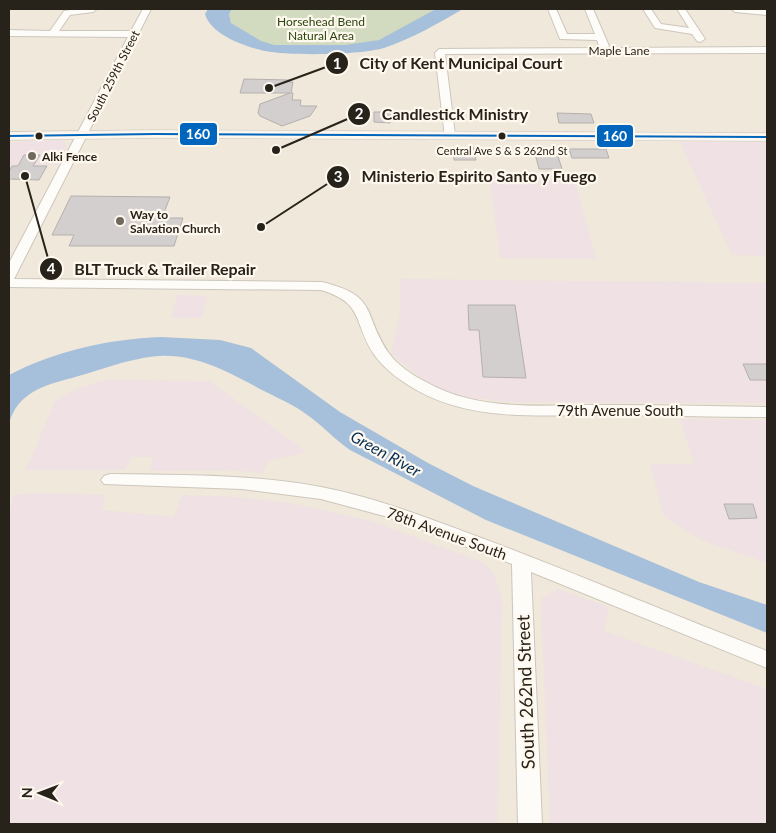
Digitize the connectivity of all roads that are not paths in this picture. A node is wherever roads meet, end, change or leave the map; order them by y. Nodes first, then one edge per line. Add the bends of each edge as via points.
1 (93, 9) edge
2 (148, 9) edge
3 (552, 9) edge
4 (589, 9) edge
5 (647, 9) edge
6 (681, 9) edge
7 (735, 9) edge
8 (767, 12) edge
9 (696, 32) junction
10 (9, 33) edge
11 (52, 33) junction
12 (134, 34) junction
13 (600, 37) junction
14 (606, 50) junction
15 (706, 50) junction
16 (767, 50) edge
17 (83, 134) junction
18 (9, 136) edge
19 (449, 136) junction
20 (767, 137) edge
21 (16, 262) joint
22 (9, 276) edge
23 (9, 283) edge
24 (767, 412) edge
25 (110, 480) dead end
26 (521, 559) junction
27 (767, 660) edge
28 (530, 824) edge

1 - 11 street via 66,13
2 - 12 street, South 259th Street
3 - 13 street via 562,37
4 - 13 street
5 - 9 street via 658,26
6 - 9 street
7 - 8 street
9 - 15 street
10 - 11 street
11 - 12 street
12 - 17 street, South 259th Street
13 - 14 street
14 - 15 street, Maple Lane
14 - 19 street, Maple Lane via 442,51
15 - 16 street, Maple Lane
17 - 18 main road
17 - 19 main road
17 - 21 street, South 259th Street
19 - 20 main road
21 - 22 street, South 259th Street
23 - 24 street, 79th Avenue South via 313,285 340,291 355,301 366,316 382,355 411,379 439,395 473,405 528,410
25 - 26 street, 78th Avenue South via 250,483 323,494 375,507
26 - 27 street, 78th Avenue South
26 - 28 street, South 262nd Street

